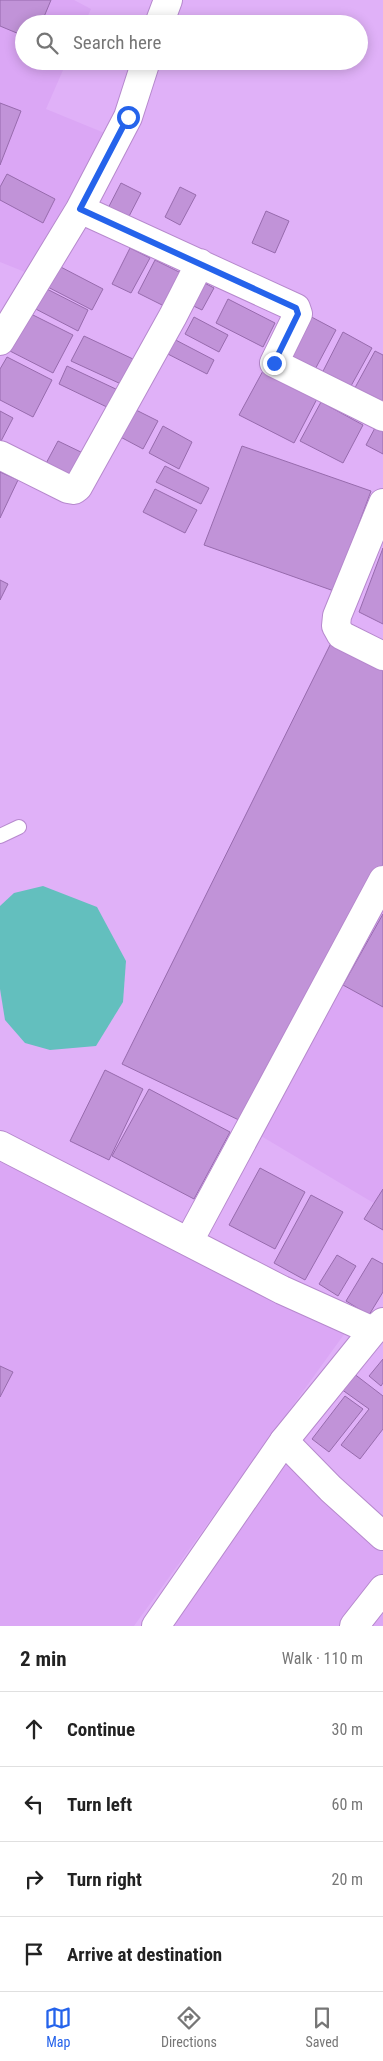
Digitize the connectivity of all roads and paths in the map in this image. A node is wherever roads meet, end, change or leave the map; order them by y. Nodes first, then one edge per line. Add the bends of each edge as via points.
1 (168, 0) edge
2 (162, 15) edge
3 (143, 70) edge
4 (80, 209) junction
5 (200, 263) junction
6 (0, 341) edge
7 (383, 417) edge
8 (0, 455) edge
9 (383, 502) edge
10 (383, 656) edge
11 (18, 827) dead end
12 (0, 836) edge
13 (383, 880) edge
14 (0, 1145) edge
15 (189, 1241) junction
16 (378, 1326) edge
17 (284, 1441) junction
18 (383, 1536) edge
19 (383, 1589) edge
20 (156, 1626) edge
21 (354, 1626) edge

1 - 2 street
3 - 4 street via 128,117
4 - 5 street
4 - 6 street
5 - 7 street via 296,308 298,314 275,360 276,365
5 - 8 street via 78,487 68,489
9 - 10 street via 337,616 336,626 342,635
11 - 12 lane
13 - 15 street
14 - 15 street
15 - 16 street via 282,1290
16 - 17 street
17 - 18 street
17 - 20 street
19 - 21 street

